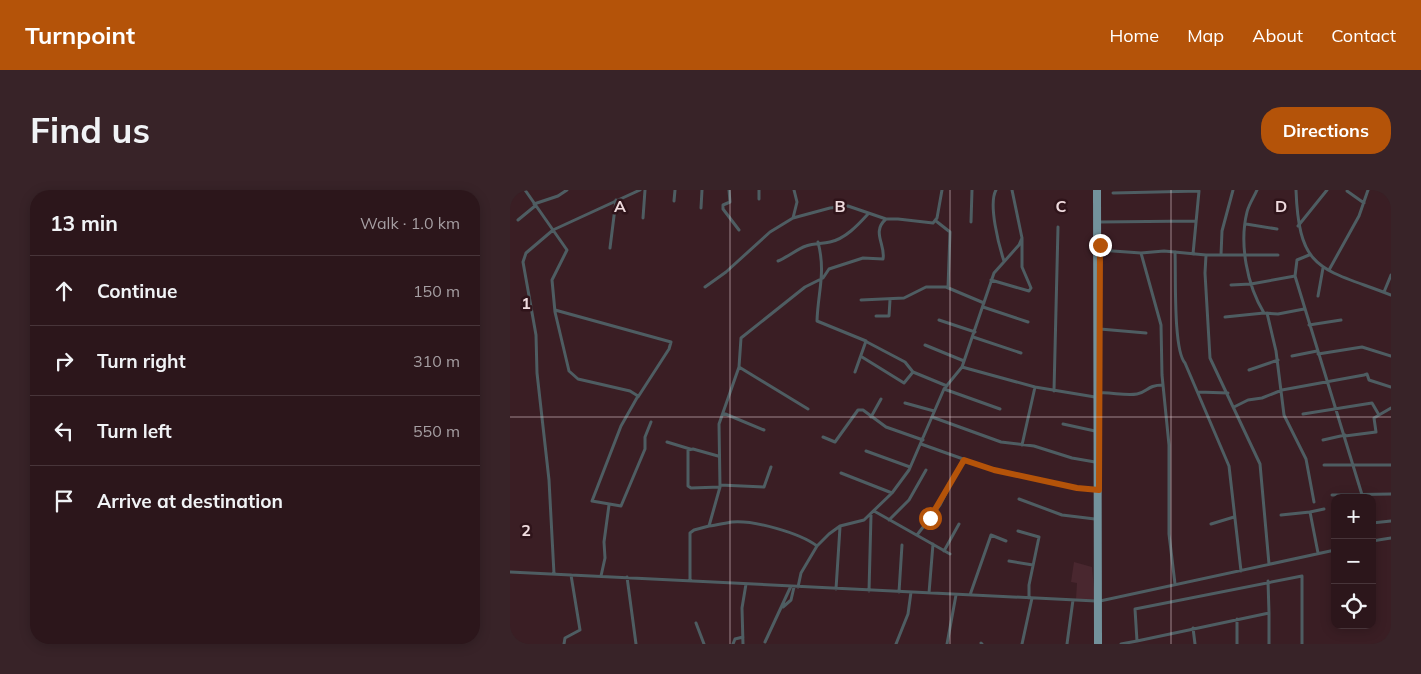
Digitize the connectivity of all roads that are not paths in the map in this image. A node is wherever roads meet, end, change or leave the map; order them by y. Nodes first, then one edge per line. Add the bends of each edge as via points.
1 (525, 190) edge
2 (567, 190) edge
3 (640, 190) edge
4 (645, 190) edge
5 (675, 190) edge
6 (702, 190) edge
7 (729, 190) edge
8 (759, 190) edge
9 (794, 190) edge
10 (942, 190) edge
11 (972, 190) edge
12 (996, 190) edge
13 (1012, 190) edge
14 (1095, 190) edge
15 (1099, 190) edge
16 (1199, 190) edge
17 (1233, 190) edge
18 (1257, 190) edge
19 (1296, 190) edge
20 (1327, 190) edge
21 (1368, 190) edge
22 (1347, 191) edge
23 (1113, 193) dead end
24 (759, 199) dead end
25 (616, 200) junction
26 (674, 201) dead end
27 (1364, 203) junction
28 (535, 205) junction
29 (701, 208) dead end
30 (868, 214) junction
31 (643, 218) dead end
32 (793, 218) junction
33 (518, 220) dead end
34 (886, 220) junction
35 (936, 221) junction
36 (1195, 221) junction
37 (972, 222) dead end
38 (1100, 222) junction
39 (1246, 224) junction
40 (1298, 226) junction
41 (1058, 227) dead end
42 (1277, 229) dead end
43 (554, 230) junction
44 (739, 230) dead end
45 (1022, 238) junction
46 (818, 242) junction
47 (610, 248) dead end
48 (1100, 250) junction
49 (1175, 252) junction
50 (1141, 253) junction
51 (1193, 254) junction
52 (1206, 255) junction
53 (1220, 255) junction
54 (1246, 255) junction
55 (1278, 255) dead end
56 (1309, 255) junction
57 (778, 261) dead end
58 (1004, 261) junction
59 (1323, 268) junction
60 (1328, 270) junction
61 (1295, 276) junction
62 (1391, 276) edge
63 (823, 278) junction
64 (991, 280) junction
65 (1251, 284) junction
66 (1231, 285) dead end
67 (705, 287) dead end
68 (948, 288) junction
69 (1384, 292) junction
70 (1391, 294) edge
71 (1318, 296) dead end
72 (862, 300) dead end
73 (890, 300) junction
74 (984, 302) junction
75 (983, 307) junction
76 (1304, 309) junction
77 (555, 310) junction
78 (1265, 313) junction
79 (876, 316) dead end
80 (1225, 317) dead end
81 (939, 320) dead end
82 (1341, 320) dead end
83 (1028, 322) dead end
84 (1309, 325) junction
85 (1100, 329) junction
86 (975, 332) junction
87 (1146, 333) dead end
88 (973, 337) junction
89 (866, 341) junction
90 (925, 345) dead end
91 (1021, 353) dead end
92 (1317, 353) junction
93 (1292, 356) dead end
94 (1391, 356) edge
95 (862, 358) junction
96 (1278, 360) junction
97 (964, 361) junction
98 (739, 367) junction
99 (962, 367) junction
100 (1249, 370) dead end
101 (855, 372) dead end
102 (913, 372) junction
103 (1326, 381) junction
104 (1163, 385) junction
105 (946, 387) junction
106 (1035, 387) junction
107 (1391, 387) edge
108 (1054, 390) junction
109 (1282, 390) junction
110 (1198, 392) junction
111 (1100, 393) junction
112 (1228, 393) junction
113 (638, 397) junction
114 (1095, 397) junction
115 (881, 399) dead end
116 (905, 403) dead end
117 (1234, 407) junction
118 (1334, 408) junction
119 (1391, 408) edge
120 (808, 410) dead end
121 (1000, 410) dead end
122 (934, 412) junction
123 (723, 413) junction
124 (1303, 414) dead end
125 (1379, 415) junction
126 (871, 417) junction
127 (932, 417) junction
128 (651, 422) dead end
129 (1063, 424) dead end
130 (764, 430) dead end
131 (1095, 431) junction
132 (1345, 436) junction
133 (823, 437) dead end
134 (1323, 440) dead end
135 (667, 442) dead end
136 (922, 442) junction
137 (1022, 445) junction
138 (690, 448) junction
139 (866, 451) dead end
140 (718, 456) junction
141 (964, 460) junction
142 (1095, 462) junction
143 (1353, 464) junction
144 (1324, 465) dead end
145 (1391, 465) edge
146 (771, 467) dead end
147 (910, 467) junction
148 (926, 470) dead end
149 (840, 473) dead end
150 (720, 486) junction
151 (1097, 490) junction
152 (892, 493) junction
153 (1361, 493) junction
154 (1346, 494) edge
155 (1391, 494) edge
156 (1019, 499) dead end
157 (1314, 502) dead end
158 (609, 505) junction
159 (1324, 509) dead end
160 (1310, 512) junction
161 (872, 513) junction
162 (1281, 516) dead end
163 (1234, 517) junction
164 (1095, 519) junction
165 (889, 520) junction
166 (1391, 521) edge
167 (1376, 523) edge
168 (959, 524) dead end
169 (1211, 524) dead end
170 (709, 526) junction
171 (840, 526) junction
172 (1018, 531) dead end
173 (917, 534) junction
174 (1391, 538) edge
175 (1006, 541) dead end
176 (1376, 541) edge
177 (933, 544) junction
178 (902, 545) dead end
179 (817, 546) junction
180 (944, 551) junction
181 (1331, 551) edge
182 (1318, 553) junction
183 (950, 554) dead end
184 (1010, 561) dead end
185 (1270, 564) junction
186 (1033, 565) junction
187 (1241, 571) junction
188 (510, 572) edge
189 (554, 574) junction
190 (571, 575) junction
191 (601, 576) junction
192 (627, 577) junction
193 (690, 581) junction
194 (1268, 581) junction
195 (746, 584) junction
196 (1175, 584) junction
197 (794, 587) junction
198 (836, 589) junction
199 (869, 591) junction
200 (899, 592) junction
201 (911, 592) junction
202 (929, 594) junction
203 (956, 595) junction
204 (970, 595) junction
205 (1031, 598) junction
206 (1073, 600) junction
207 (1098, 601) junction
208 (1269, 613) junction
209 (1236, 619) junction
210 (696, 623) dead end
211 (1193, 628) junction
212 (742, 637) junction
213 (1137, 641) junction
214 (765, 642) dead end
215 (564, 644) edge
216 (636, 644) edge
217 (704, 644) edge
218 (733, 644) edge
219 (743, 644) edge
220 (896, 644) edge
221 (947, 644) edge
222 (1022, 644) edge
223 (1067, 644) edge
224 (1096, 644) edge
225 (1100, 644) edge
226 (1121, 644) edge
227 (1195, 644) edge
228 (1237, 644) edge
229 (1269, 644) edge
230 (1302, 644) edge

1 - 28 street
2 - 28 street
3 - 25 street
4 - 31 street
5 - 26 street
6 - 29 street
7 - 44 street via 730,202 723,205 723,209
8 - 24 street
9 - 32 street via 797,202
10 - 35 street
11 - 37 street
12 - 58 street via 994,218
13 - 45 street
14 - 114 main road
15 - 38 main road
16 - 23 street
16 - 36 street
17 - 53 street via 1222,232
18 - 39 street
19 - 40 street
20 - 40 street
21 - 27 street
22 - 27 street
25 - 43 street
25 - 47 street
27 - 60 street
28 - 33 street
28 - 43 street
30 - 32 street via 848,206
30 - 34 street
30 - 46 street via 856,228 842,236 829,243
32 - 67 street via 770,232
34 - 35 street
34 - 63 street via 882,222 878,237 884,247 883,259 863,258 829,269
35 - 68 street via 950,232
36 - 38 street
36 - 51 street
38 - 48 main road
39 - 42 street
39 - 54 street
40 - 56 street
41 - 108 street
43 - 77 street via 567,250 552,277
43 - 189 street via 526,253 523,262 536,335
45 - 58 street via 1020,246
45 - 64 street via 1022,266 1030,290
46 - 57 street
46 - 63 street
48 - 50 street
48 - 85 main road
49 - 50 street
49 - 51 street
49 - 110 street via 1181,358
50 - 104 street via 1161,325
51 - 52 street
52 - 53 street
52 - 112 street via 1210,358
53 - 54 street
54 - 55 street
54 - 65 street
56 - 59 street
56 - 61 street via 1297,260
58 - 64 street
59 - 60 street
59 - 71 street
60 - 69 street
61 - 65 street
61 - 76 street
62 - 69 street
63 - 89 street via 818,322
63 - 98 street via 805,287 741,338
64 - 74 street
65 - 66 street
65 - 78 street
68 - 73 street via 922,287 904,298
68 - 74 street
69 - 70 street
72 - 73 street
73 - 79 street via 889,316
74 - 75 street
75 - 83 street
75 - 86 street
76 - 78 street
76 - 84 street
77 - 113 street via 572,376 630,391
77 - 113 street via 671,342
78 - 80 street
78 - 96 street
81 - 86 street
82 - 84 street
84 - 92 street
85 - 87 street
85 - 111 main road
86 - 88 street
88 - 91 street
88 - 97 street
89 - 95 street
89 - 102 street via 905,362
90 - 97 street
92 - 93 street
92 - 94 street via 1362,346
92 - 103 street
95 - 101 street
95 - 102 street via 904,383
96 - 100 street
96 - 109 street
97 - 99 street
98 - 120 street
98 - 123 street
99 - 105 street
99 - 106 street
102 - 105 street
103 - 107 street via 1367,374 1369,380
103 - 109 street
103 - 118 street
104 - 111 street via 1149,386 1143,392 1133,394
104 - 196 street via 1169,445 1169,534
105 - 121 street
105 - 122 street
106 - 108 street
106 - 137 street
108 - 114 street
109 - 117 street
109 - 157 street via 1284,415 1306,459
110 - 112 street
110 - 163 street via 1229,466
111 - 151 main road
112 - 117 street
113 - 158 street via 621,426 592,498 594,502
114 - 131 main road
115 - 126 street
116 - 122 street
117 - 185 street via 1260,464
118 - 124 street
118 - 125 street via 1372,403
118 - 132 street
119 - 125 street
122 - 127 street
123 - 130 street
123 - 140 street via 719,424
125 - 132 street via 1374,418 1376,432
126 - 133 street via 858,410 835,442
126 - 136 street
127 - 136 street
127 - 137 street via 993,440
128 - 158 street via 645,437 645,449 622,504
129 - 131 street
131 - 142 main road
132 - 134 street
132 - 143 street
135 - 138 street
136 - 141 street
136 - 147 street
137 - 142 street
138 - 140 street
138 - 150 street via 687,451 688,486
139 - 147 street
140 - 150 street
141 - 151 street via 994,470
141 - 173 street via 940,505
142 - 151 main road
143 - 144 street
143 - 145 street
143 - 153 street
146 - 150 street via 764,488
147 - 152 street
148 - 165 street via 909,500
149 - 152 street
150 - 170 street
151 - 164 main road
151 - 207 main road
152 - 161 street
153 - 154 street
153 - 155 street
156 - 164 street via 1062,515
158 - 191 street
159 - 160 street
160 - 162 street
160 - 182 street
161 - 165 street
161 - 171 street via 857,524
161 - 199 street
163 - 169 street
163 - 187 street
164 - 207 main road
165 - 173 street
166 - 167 street
168 - 180 street
170 - 179 street via 734,522 763,525 800,535
170 - 193 street via 690,534
171 - 179 street
171 - 198 street
172 - 186 street via 1039,537
173 - 177 street
174 - 176 street
175 - 204 street via 991,535
177 - 180 street
177 - 202 street
178 - 200 street
179 - 197 street
180 - 183 street
181 - 182 street
182 - 185 street
184 - 186 street
185 - 187 street
186 - 205 street
187 - 196 street
188 - 189 street
189 - 190 street
190 - 191 street
190 - 215 street via 580,630 565,638
191 - 192 street
192 - 193 street
192 - 216 street
193 - 195 street
194 - 208 street
194 - 213 street via 1138,608 1135,610
194 - 230 street via 1302,576
195 - 197 street
195 - 212 street
196 - 207 street
197 - 198 street
197 - 214 street via 791,600 782,607
198 - 199 street
199 - 200 street
200 - 201 street
201 - 202 street
201 - 220 street via 908,614
202 - 203 street
203 - 204 street
203 - 221 street
204 - 205 street
205 - 206 street
205 - 222 street
206 - 207 street
206 - 223 street
207 - 224 main road
207 - 225 main road
208 - 209 street
208 - 229 street
209 - 211 street
209 - 228 street
210 - 217 street
211 - 213 street
211 - 227 street
212 - 218 street via 735,639
212 - 219 street
213 - 226 street

